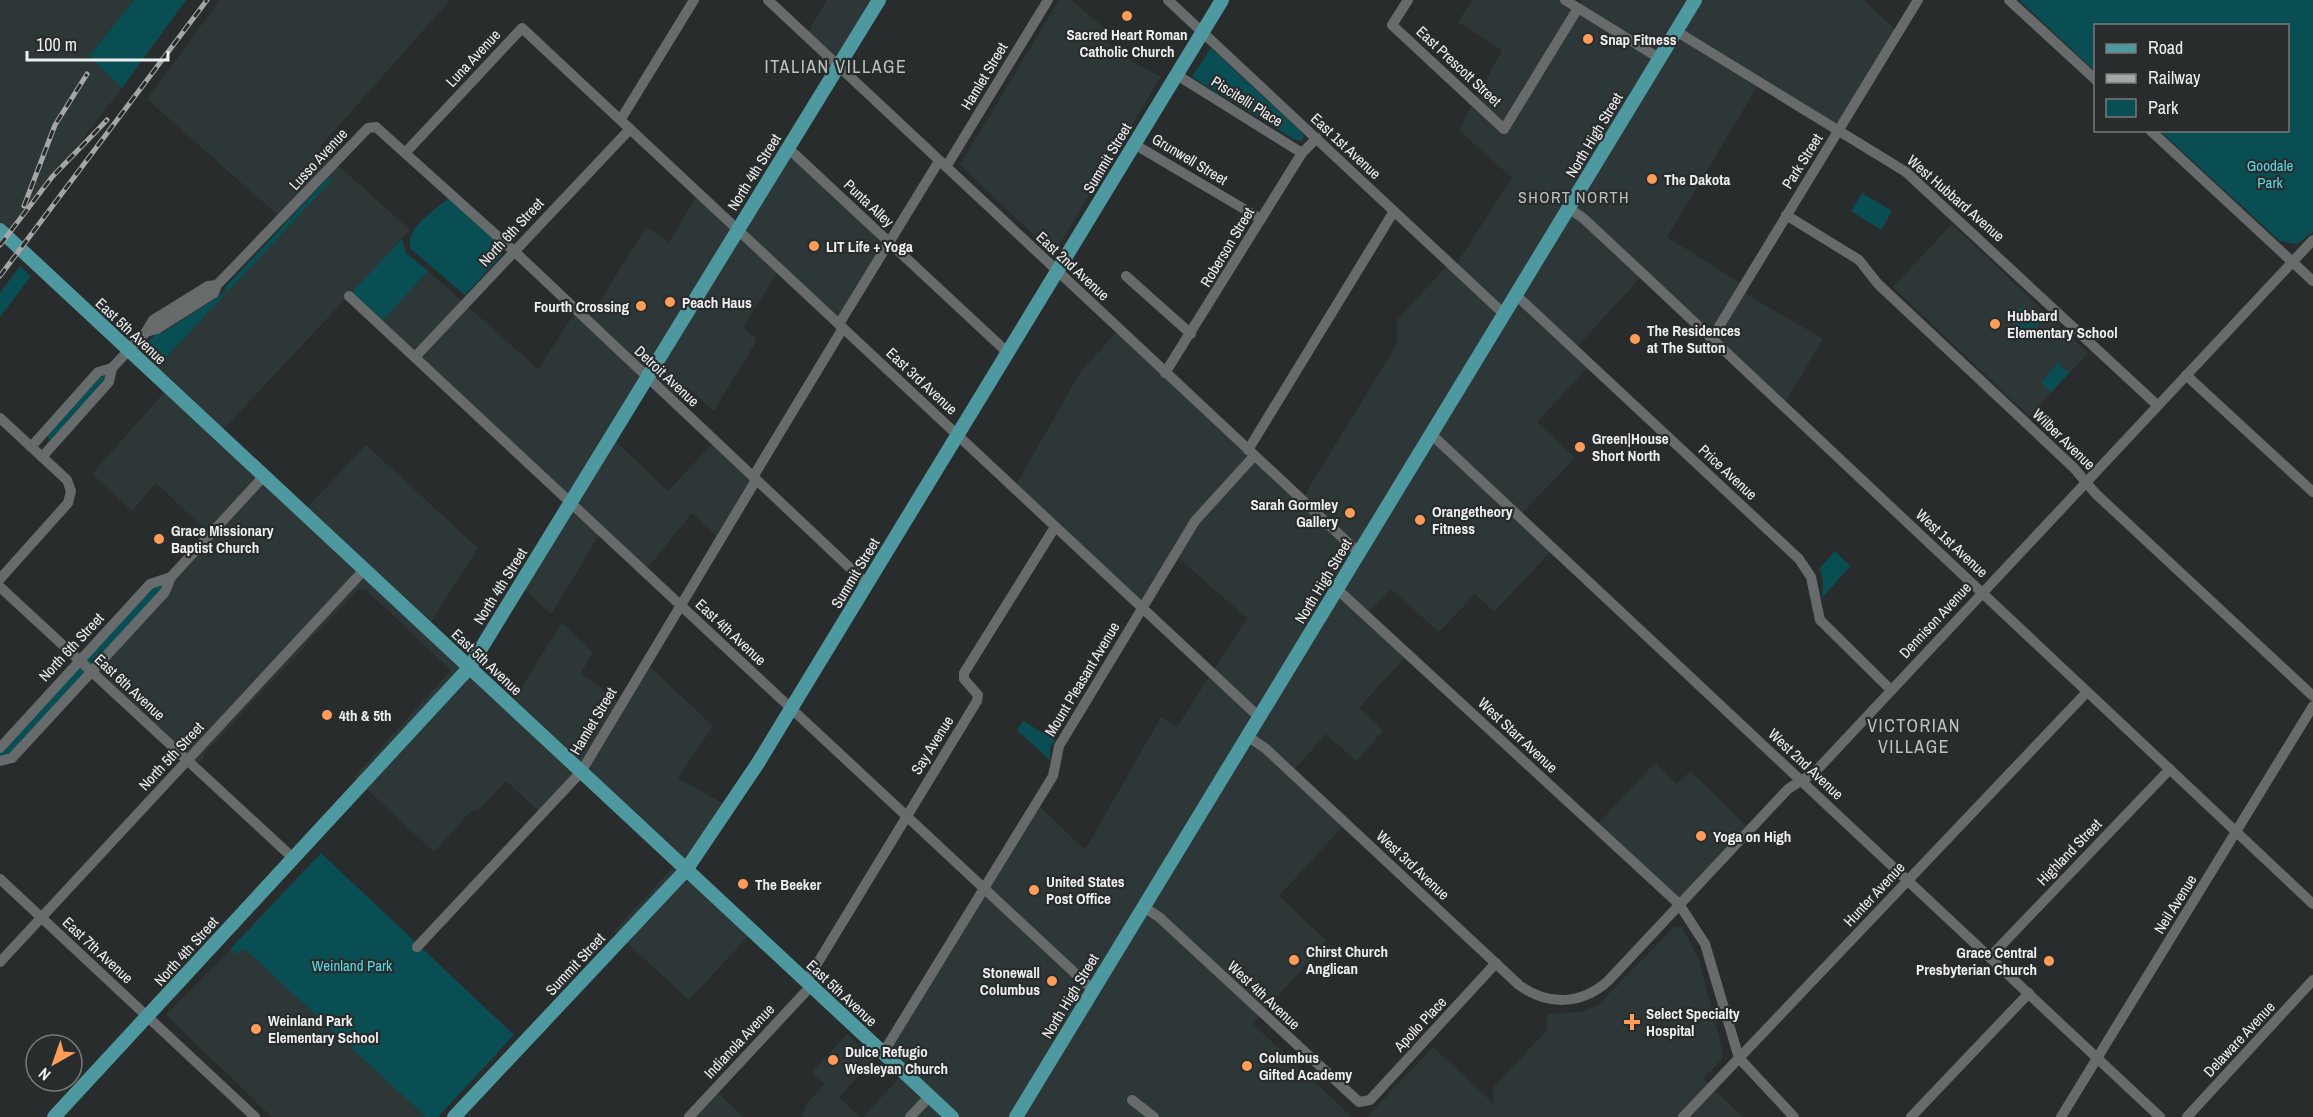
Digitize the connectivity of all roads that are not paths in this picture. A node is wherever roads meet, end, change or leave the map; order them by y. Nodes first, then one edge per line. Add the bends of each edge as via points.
1 (694, 0) edge
2 (768, 0) edge
3 (879, 0) edge
4 (1048, 0) edge
5 (1168, 0) edge
6 (1222, 0) edge
7 (1408, 0) edge
8 (1565, 0) edge
9 (1695, 0) edge
10 (1918, 0) edge
11 (2009, 0) edge
12 (1578, 8) junction
13 (1676, 31) junction
14 (1203, 32) junction
15 (1659, 58) junction
16 (838, 66) junction
17 (565, 68) joint
18 (1177, 75) junction
19 (2094, 78) edge
20 (621, 119) junction
21 (630, 129) junction
22 (1838, 131) junction
23 (2152, 132) edge
24 (1317, 138) junction
25 (1134, 144) junction
26 (788, 148) junction
27 (406, 152) junction
28 (1302, 153) junction
29 (942, 164) junction
30 (447, 190) joint
31 (1568, 208) junction
32 (1394, 211) junction
33 (1786, 215) junction
34 (1261, 219) junction
35 (0, 230) edge
36 (738, 230) junction
37 (2313, 240) edge
38 (889, 243) junction
39 (514, 251) junction
40 (2292, 262) junction
41 (1057, 272) junction
42 (1126, 276) dead end
43 (2313, 281) edge
44 (1516, 295) junction
45 (349, 296) dead end
46 (1504, 314) junction
47 (841, 326) junction
48 (1191, 334) junction
49 (1712, 338) junction
50 (128, 350) junction
51 (1008, 353) junction
52 (415, 357) junction
53 (111, 368) junction
54 (1165, 373) junction
55 (2186, 375) junction
56 (647, 378) junction
57 (2157, 405) junction
58 (0, 418) edge
59 (1431, 434) junction
60 (958, 435) junction
61 (31, 447) junction
62 (1251, 453) junction
63 (42, 457) junction
64 (264, 476) junction
65 (754, 479) junction
66 (2086, 482) junction
67 (2313, 492) edge
68 (571, 503) junction
69 (1055, 527) junction
70 (1359, 553) junction
71 (364, 570) junction
72 (171, 577) junction
73 (0, 579) edge
74 (867, 584) junction
75 (0, 587) edge
76 (1337, 589) junction
77 (1982, 591) junction
78 (681, 605) junction
79 (1142, 607) junction
80 (79, 660) junction
81 (470, 668) junction
82 (91, 671) junction
83 (1891, 690) junction
84 (2087, 692) junction
85 (2313, 696) edge
86 (2313, 706) edge
87 (791, 708) junction
88 (1259, 717) junction
89 (1247, 736) junction
90 (0, 748) edge
91 (188, 760) junction
92 (0, 761) edge
93 (2170, 768) junction
94 (580, 772) junction
95 (1802, 781) junction
96 (906, 816) junction
97 (2236, 833) junction
98 (293, 858) junction
99 (686, 870) junction
100 (0, 879) edge
101 (1909, 880) junction
102 (984, 888) junction
103 (1679, 904) junction
104 (2313, 904) edge
105 (1144, 907) junction
106 (41, 917) junction
107 (417, 947) dead end
108 (1990, 957) junction
109 (0, 962) edge
110 (1496, 963) junction
111 (2313, 980) edge
112 (808, 984) junction
113 (1093, 990) junction
114 (2029, 993) junction
115 (1565, 1000) joint
116 (148, 1017) junction
117 (883, 1053) junction
118 (2098, 1058) junction
119 (1739, 1059) junction
120 (930, 1096) junction
121 (1132, 1100) dead end
122 (1364, 1102) joint
123 (461, 1115) edge
124 (54, 1117) edge
125 (254, 1117) edge
126 (689, 1117) edge
127 (910, 1117) edge
128 (952, 1117) edge
129 (1016, 1117) edge
130 (1154, 1117) edge
131 (1683, 1117) edge
132 (1794, 1117) edge
133 (1911, 1117) edge
134 (2061, 1117) edge
135 (2160, 1117) edge
136 (2187, 1117) edge

1 - 20 street
2 - 16 street, East 2nd Avenue
3 - 16 main road, North 4th Street
4 - 29 street, Hamlet Street
5 - 14 street, East 1st Avenue
6 - 14 main road, Summit Street
7 - 12 street, East Prescott Street via 1392,25 1504,129
8 - 12 street
9 - 13 main road, North High Street
10 - 22 street, Park Street
11 - 19 street
12 - 15 street
13 - 15 main road, North High Street
13 - 22 street, West Hubbard Avenue
14 - 18 main road, Summit Street
14 - 24 street, East 1st Avenue
15 - 31 main road, North High Street
16 - 26 main road, North 4th Street
16 - 29 street, East 2nd Avenue
17 - 20 street, East 3rd Avenue
17 - 27 street, Luna Avenue via 522,28
18 - 25 main road, Summit Street
18 - 28 street, Piscitelli Place
20 - 21 street, East 3rd Avenue
21 - 36 street, East 3rd Avenue
21 - 39 street, North 6th Street
22 - 33 street, Park Street
22 - 57 street, West Hubbard Avenue via 1919,182
23 - 40 street
24 - 28 street, Roberson Street
24 - 32 street, East 1st Avenue
25 - 34 street, Grunwell Street
25 - 41 main road, Summit Street
26 - 36 main road, North 4th Street
26 - 38 street, Punta Alley
27 - 30 street, Lusso Avenue
27 - 50 street, Lusso Avenue via 381,128 369,128 217,285 214,293 158,329 146,332
28 - 34 street, Roberson Street
29 - 38 street, Hamlet Street
29 - 41 street, East 2nd Avenue
30 - 39 street, Detroit Avenue
31 - 44 main road, North High Street
31 - 49 street, West 1st Avenue
32 - 46 street, East 1st Avenue
32 - 62 street, Mount Pleasant Avenue
33 - 49 street, Park Street
33 - 66 street, Wilber Avenue via 1859,260 1878,284
34 - 48 street, Roberson Street
35 - 50 main road, East 5th Avenue
36 - 47 street, East 3rd Avenue
36 - 56 main road, North 4th Street
37 - 40 street, Dennison Avenue
38 - 47 street, Hamlet Street
38 - 51 street, Punta Alley
39 - 52 street, North 6th Street
39 - 56 street, Detroit Avenue
40 - 43 street
40 - 55 street, Dennison Avenue
41 - 51 main road, Summit Street
41 - 54 street, East 2nd Avenue
42 - 48 street
44 - 46 main road, North High Street
44 - 83 street, Price Avenue via 1799,559 1810,577 1820,620
45 - 52 street, East 4th Avenue
46 - 59 main road, North High Street
47 - 60 street, East 3rd Avenue
47 - 65 street, Hamlet Street
48 - 54 street, Roberson Street
49 - 77 street, West 1st Avenue
50 - 53 street, Lusso Avenue
50 - 64 main road, East 5th Avenue
51 - 60 main road, Summit Street
52 - 68 street, East 4th Avenue
53 - 61 street via 98,372
53 - 63 street via 109,382
54 - 62 street, East 2nd Avenue
55 - 57 street, Dennison Avenue
55 - 67 street
56 - 65 street, Detroit Avenue
56 - 68 main road, North 4th Street
57 - 66 street, Dennison Avenue
58 - 61 street
59 - 70 main road, North High Street
59 - 95 street, West 2nd Avenue
60 - 69 street, East 3rd Avenue
60 - 74 main road, Summit Street
61 - 63 street
62 - 70 street, East 2nd Avenue
62 - 79 street, Mount Pleasant Avenue via 1195,521
63 - 73 street via 67,480 70,497
64 - 71 main road, East 5th Avenue
64 - 72 street, North 6th Street
65 - 74 street, Detroit Avenue
65 - 78 street, Hamlet Street
66 - 77 street, Dennison Avenue
66 - 85 street, Wilber Avenue
68 - 78 street, East 4th Avenue
68 - 81 main road, North 4th Street
69 - 79 street, East 3rd Avenue
69 - 96 street, Say Avenue via 964,674 978,695 977,701
70 - 76 main road, North High Street
71 - 81 main road, East 5th Avenue
71 - 91 street, North 5th Street
72 - 80 street, North 6th Street via 150,584
72 - 82 street, North 6th Street via 165,592
74 - 87 main road, Summit Street
75 - 80 street, East 6th Avenue
76 - 88 main road, North High Street
76 - 103 street, West Starr Avenue
77 - 83 street, Dennison Avenue
77 - 84 street, West 1st Avenue
78 - 87 street, East 4th Avenue
78 - 94 street, Hamlet Street
79 - 88 street, East 3rd Avenue
79 - 102 street, Mount Pleasant Avenue via 1059,746 1053,776
80 - 82 street, East 6th Avenue
80 - 90 street, North 6th Street
81 - 94 main road, East 5th Avenue
81 - 98 main road, North 4th Street
82 - 91 street, East 6th Avenue
82 - 92 street, North 6th Street via 12,759
83 - 95 street, Dennison Avenue via 1815,772
84 - 93 street, West 1st Avenue
84 - 101 street, Hunter Avenue
86 - 97 street, Neil Avenue
87 - 96 street, East 4th Avenue
87 - 99 main road, Summit Street
88 - 89 main road, North High Street
89 - 105 main road, North High Street
89 - 110 street, West 3rd Avenue via 1268,751
91 - 98 street, East 6th Avenue
91 - 106 street, North 5th Street
93 - 97 street, West 1st Avenue
93 - 108 street, Highland Street
94 - 99 main road, East 5th Avenue
94 - 107 street, Hamlet Street
95 - 101 street, West 2nd Avenue
95 - 103 street, Dennison Avenue via 1788,789
96 - 102 street, East 4th Avenue
96 - 112 street, Say Avenue
97 - 104 street, West 1st Avenue
97 - 118 street, Neil Avenue
98 - 116 main road, North 4th Street
99 - 112 main road, East 5th Avenue
99 - 123 main road, Summit Street
100 - 106 street, East 7th Avenue
101 - 108 street, West 2nd Avenue
101 - 119 street, Hunter Avenue
102 - 113 street, East 4th Avenue
102 - 117 street, Mount Pleasant Avenue
103 - 115 street, Dennison Avenue via 1599,988 1586,996
103 - 119 street via 1705,944
105 - 113 main road, North High Street
105 - 122 street, West 4th Avenue via 1354,1100
106 - 109 street, North 5th Street
106 - 116 street, East 7th Avenue
108 - 114 street, West 2nd Avenue
110 - 115 street, West 3rd Avenue via 1528,992 1546,999
110 - 122 street, Apollo Place
111 - 136 street, Delaware Avenue
112 - 117 main road, East 5th Avenue
112 - 126 street, Indianola Avenue
113 - 129 main road, North High Street
114 - 118 street, West 2nd Avenue
114 - 133 street
116 - 124 main road, North 4th Street
116 - 125 street, East 7th Avenue
117 - 120 main road, East 5th Avenue
118 - 134 street, Neil Avenue
118 - 135 street, West 2nd Avenue
119 - 131 street, Hunter Avenue
119 - 132 street
120 - 127 street
120 - 128 main road, East 5th Avenue
121 - 130 street

